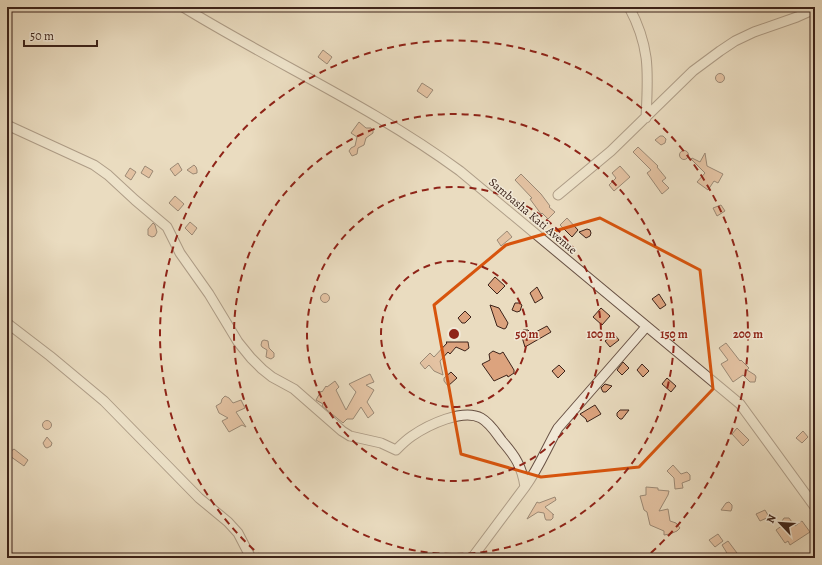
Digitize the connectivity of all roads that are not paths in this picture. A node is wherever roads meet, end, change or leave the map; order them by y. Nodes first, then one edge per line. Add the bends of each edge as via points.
1 (183, 7) edge
2 (629, 7) edge
3 (815, 9) edge
4 (646, 118) junction
5 (7, 125) edge
6 (558, 195) dead end
7 (7, 323) edge
8 (646, 327) junction
9 (525, 487) junction
10 (815, 507) edge
11 (251, 558) edge
12 (472, 558) edge

1 - 8 street, Sambasha Kati Avenue via 372,113 441,157
2 - 4 street via 644,43 647,63
3 - 4 street via 735,41 693,71
4 - 6 street
5 - 9 street via 94,165 167,227 180,253 251,358 267,373 294,389 342,431 350,436 381,443 396,450 411,436 427,427 461,415 481,418 519,463
7 - 11 street via 104,401 199,498 238,532
8 - 9 street via 558,428
8 - 10 street, Sambasha Kati Avenue via 740,404
9 - 12 street

